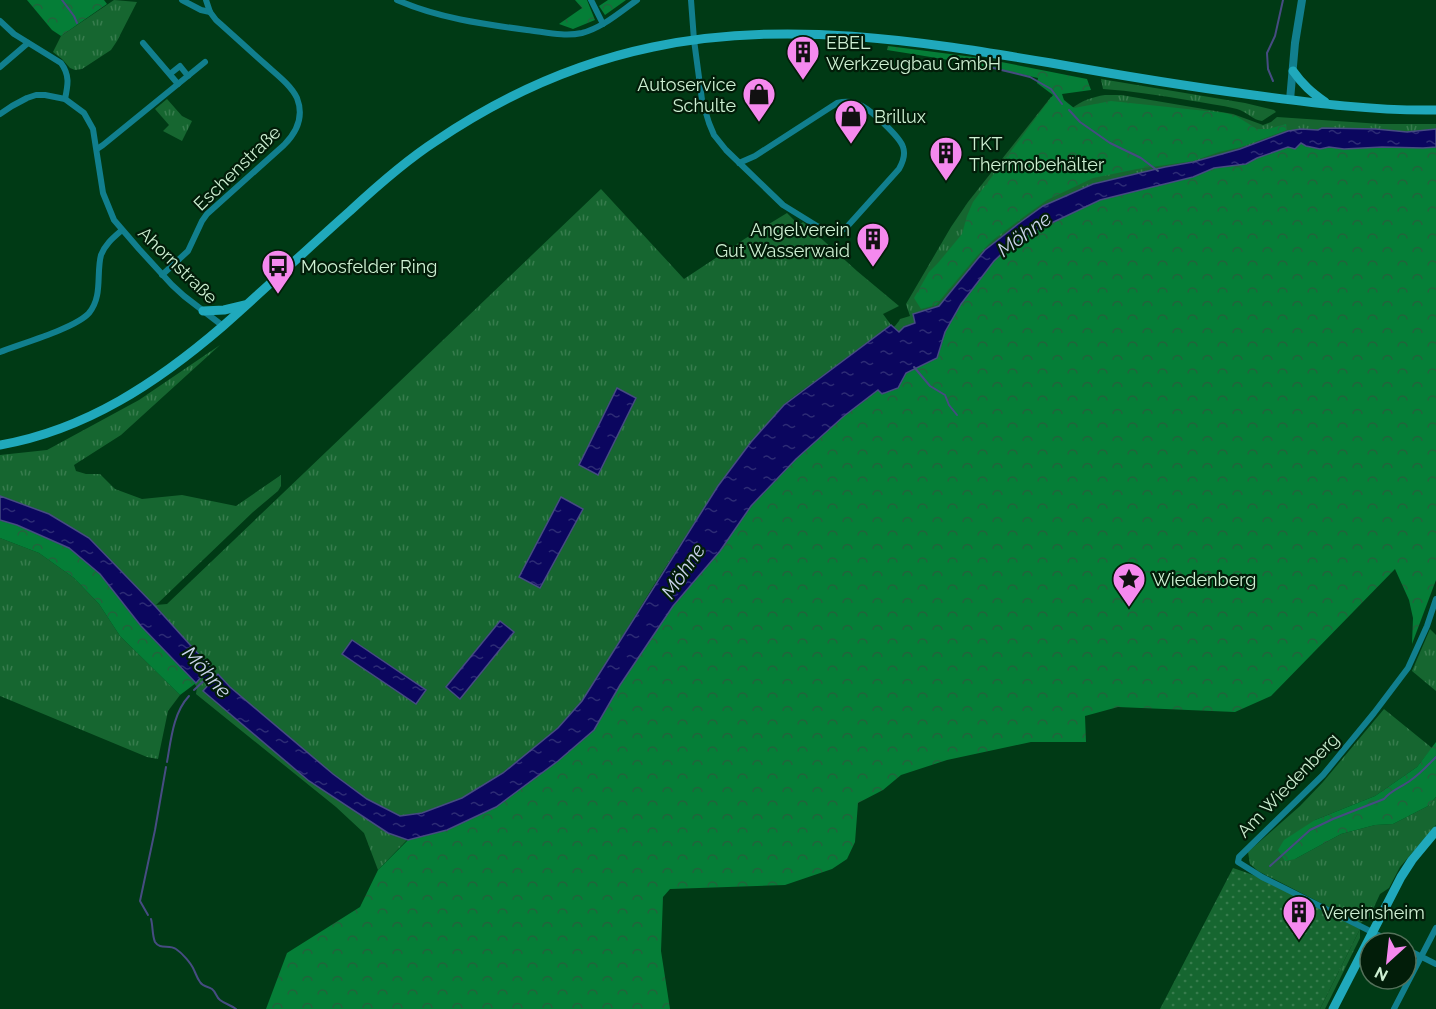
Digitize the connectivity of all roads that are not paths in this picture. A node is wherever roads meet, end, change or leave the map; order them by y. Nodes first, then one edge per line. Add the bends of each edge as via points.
1 (182, 0) edge
2 (206, 0) edge
3 (397, 0) edge
4 (420, 0) edge
5 (591, 0) edge
6 (637, 0) edge
7 (692, 0) edge
8 (1302, 0) edge
9 (418, 8) junction
10 (210, 12) junction
11 (0, 21) edge
12 (603, 24) junction
13 (694, 40) junction
14 (28, 43) junction
15 (143, 43) dead end
16 (205, 62) dead end
17 (0, 67) edge
18 (1293, 71) junction
19 (170, 74) junction
20 (188, 76) junction
21 (178, 84) junction
22 (65, 99) junction
23 (1290, 100) junction
24 (1327, 104) junction
25 (1436, 110) edge
26 (0, 114) edge
27 (97, 149) junction
28 (739, 163) junction
29 (122, 230) junction
30 (162, 275) junction
31 (248, 304) junction
32 (203, 311) junction
33 (223, 326) junction
34 (0, 352) edge
35 (0, 445) edge
36 (1436, 599) edge
37 (1436, 831) edge
38 (1436, 928) edge
39 (1368, 931) edge
40 (1373, 931) edge
41 (1418, 955) edge
42 (1421, 956) junction
43 (1358, 960) edge
44 (1436, 964) edge
45 (1333, 1009) edge
46 (1395, 1009) edge

1 - 10 street
2 - 10 street, Eschenstraße
3 - 9 street
4 - 9 street
5 - 12 street
6 - 12 street
7 - 13 street
8 - 18 street
9 - 12 street via 490,25 559,34 581,33
10 - 30 street, Eschenstraße via 294,93 299,121 284,145 207,214 188,251
11 - 14 street
13 - 23 main road via 768,33 865,37 960,48
13 - 28 street via 709,123 714,135
13 - 31 main road via 608,58 484,111 391,174
14 - 17 street
14 - 22 street via 65,69
15 - 19 street
16 - 20 street
18 - 23 street
18 - 24 main road via 1302,84
19 - 20 street via 180,66
19 - 21 street
20 - 21 street
21 - 27 street
22 - 26 street via 36,96
22 - 27 street via 89,120
23 - 24 main road
24 - 25 main road
27 - 29 street via 103,193
28 - 28 street via 842,102 866,108 899,138 904,153 899,169 845,229 830,231 783,204
29 - 30 street, Ahornstraße
29 - 34 street, Ahornstraße via 101,255 97,299 85,317
30 - 32 street, Ahornstraße
31 - 32 main road
31 - 33 main road
32 - 33 street, Ahornstraße
33 - 35 main road via 166,372 117,403 65,427
36 - 39 street, Am Wiedenberg via 1408,668 1374,713 1323,775 1239,857 1238,862 1262,877
37 - 40 main road via 1401,877
38 - 42 street
41 - 42 street
42 - 44 street
42 - 46 street
43 - 45 main road

